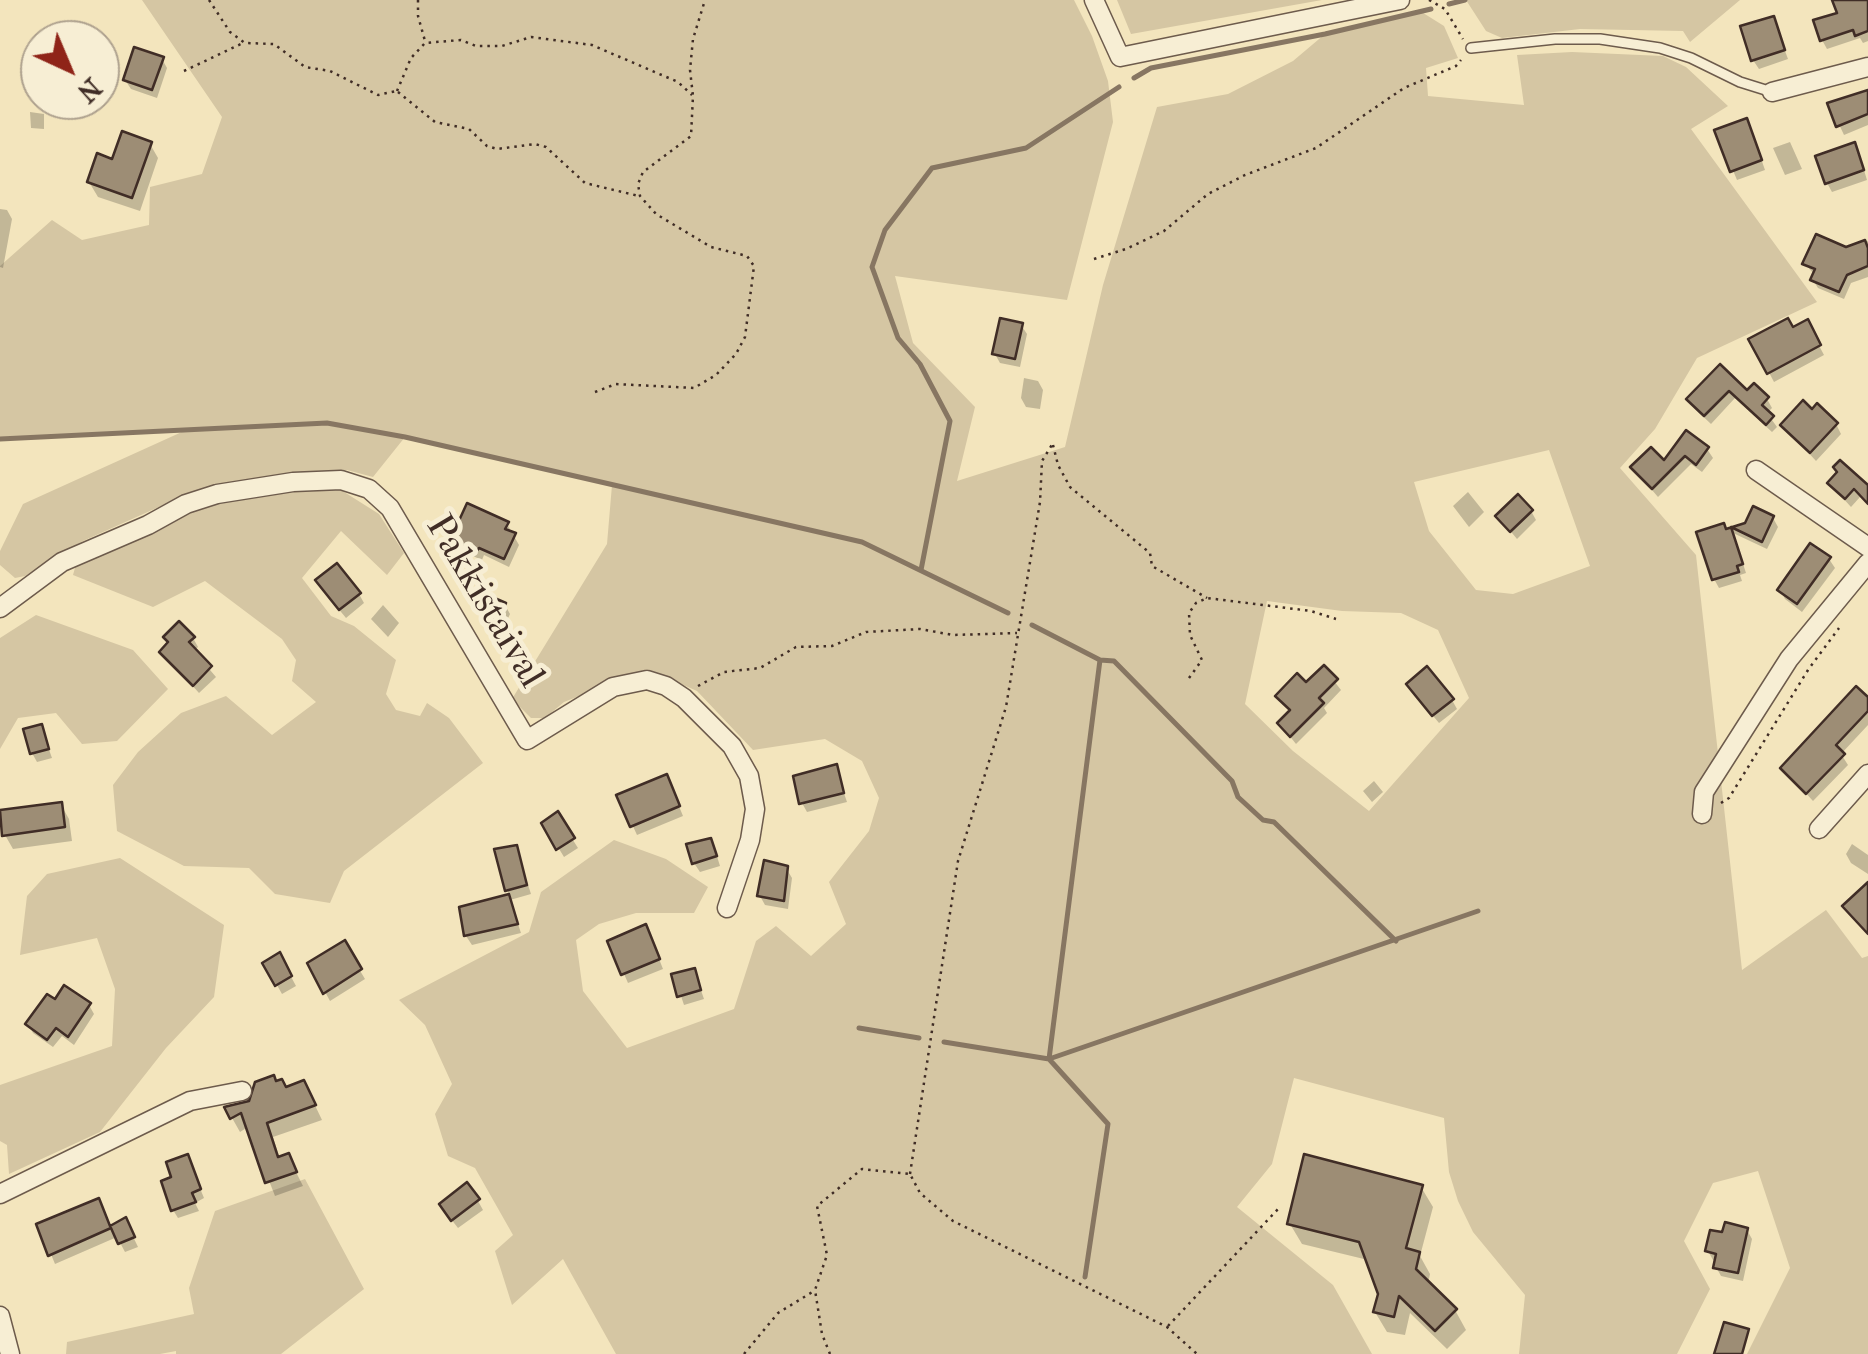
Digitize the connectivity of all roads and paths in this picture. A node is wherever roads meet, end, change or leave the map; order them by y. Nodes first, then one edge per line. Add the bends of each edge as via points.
1 (209, 0) edge
2 (418, 0) edge
3 (705, 0) edge
4 (1094, 0) edge
5 (1400, 0) edge
6 (1429, 0) edge
7 (244, 42) junction
8 (426, 43) junction
9 (1471, 48) junction
10 (1868, 67) edge
11 (184, 71) dead end
12 (397, 91) junction
13 (1772, 92) joint
14 (693, 96) junction
15 (640, 196) junction
16 (1094, 259) dead end
17 (595, 392) dead end
18 (1756, 470) dead end
19 (1868, 547) edge
20 (1868, 563) edge
21 (1207, 598) junction
22 (0, 608) edge
23 (1336, 619) dead end
24 (1840, 626) dead end
25 (1018, 632) junction
26 (1189, 678) dead end
27 (666, 686) junction
28 (1868, 774) edge
29 (1702, 814) joint
30 (1819, 828) dead end
31 (726, 908) dead end
32 (242, 1091) dead end
33 (910, 1174) junction
34 (0, 1194) edge
35 (1280, 1208) dead end
36 (815, 1290) junction
37 (0, 1316) edge
38 (1167, 1327) junction
39 (10, 1354) edge
40 (744, 1354) edge
41 (830, 1354) edge
42 (1197, 1354) edge

1 - 7 path
2 - 8 path
3 - 14 path via 693,39
4 - 5 street via 1120,57
6 - 9 path via 1445,10
7 - 11 path
7 - 12 path via 274,44 304,67 330,71 378,95
8 - 12 path via 411,58
8 - 14 path via 502,46 531,36 592,45 678,82
9 - 13 lane via 1600,39 1692,58
9 - 16 path via 1456,66 1404,88 1316,148 1245,174 1164,231
10 - 13 street
12 - 15 path via 435,122 469,128 488,146 546,147 585,184
14 - 15 path via 690,136 643,172
15 - 17 path via 679,230 747,256 754,266 745,338 716,376 694,388 616,384
18 - 19 street
20 - 29 street via 1790,659 1704,792
21 - 23 path
21 - 25 path via 1152,566 1150,552 1070,487 1053,443 1042,461
21 - 26 path via 1189,612 1190,635 1202,660
22 - 27 street, Pakkistaival via 62,562 186,504 294,482 341,480 369,489 390,508 527,740 628,682
24 - 29 path via 1728,798
25 - 27 path via 866,632 832,646 796,648 760,668 724,672 695,687
25 - 33 path via 1006,707 958,860
27 - 31 street via 720,733 749,776 755,809 750,840
28 - 30 street
32 - 34 street via 190,1101
33 - 36 path via 862,1169 817,1206 827,1256
33 - 38 path via 920,1193 953,1222
35 - 38 path
36 - 40 path via 778,1313
36 - 41 path
37 - 39 street
38 - 42 path

